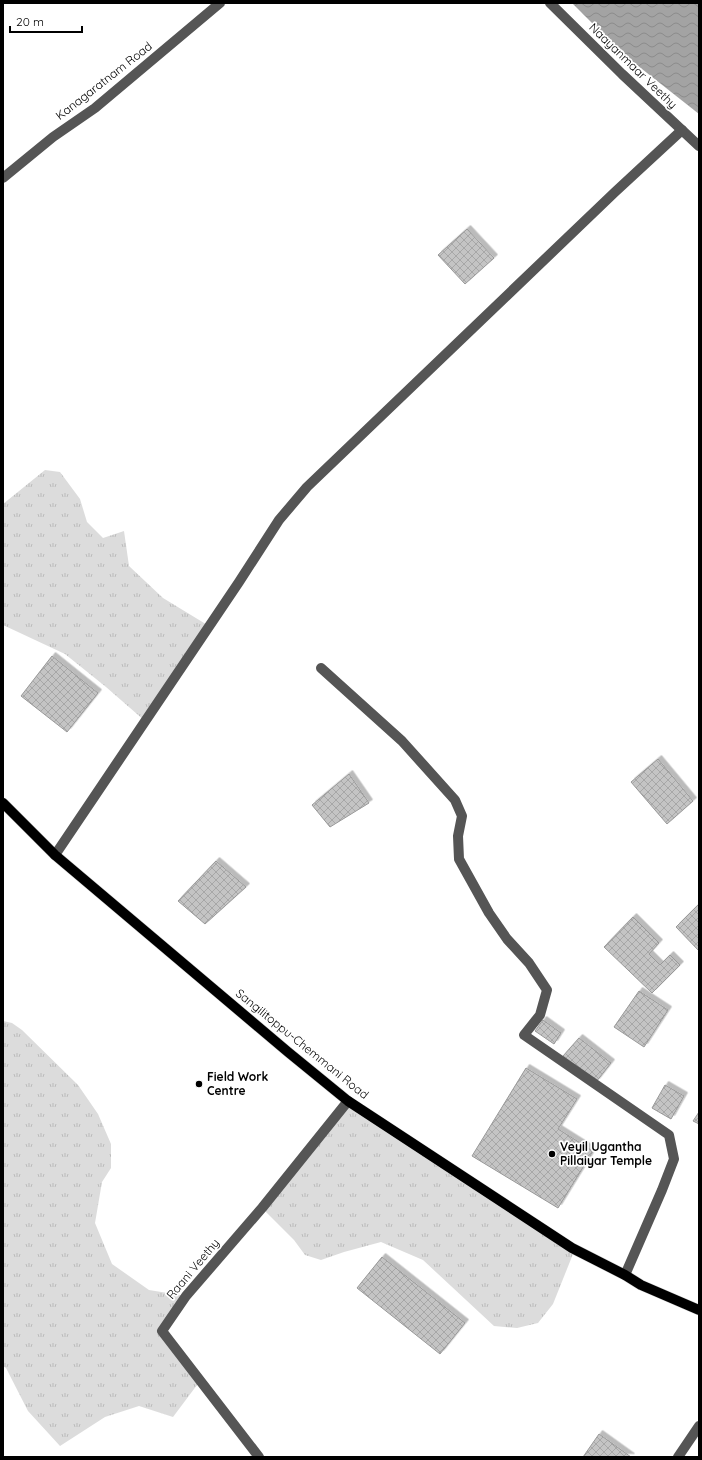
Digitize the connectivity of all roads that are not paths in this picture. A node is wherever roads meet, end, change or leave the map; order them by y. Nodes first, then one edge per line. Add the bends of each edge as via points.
1 (220, 3) edge
2 (550, 3) edge
3 (682, 130) junction
4 (699, 146) edge
5 (3, 178) edge
6 (320, 668) dead end
7 (3, 803) edge
8 (55, 855) junction
9 (348, 1101) junction
10 (624, 1275) junction
11 (699, 1310) edge
12 (699, 1426) edge
13 (259, 1457) edge
14 (678, 1457) edge

1 - 5 street, Kanagaratnam Road via 94,108 53,137
2 - 3 street, Naayanmaar Veethy
3 - 4 street, Naayanmaar Veethy
3 - 8 street via 307,487 279,520
6 - 10 street via 402,741 455,800 462,816 458,836 459,859 489,913 507,939 529,963 546,990 540,1015 524,1035 669,1135 674,1159
7 - 8 main road, Sangilitoppu-Chemmani Road
8 - 9 main road, Sangilitoppu-Chemmani Road
9 - 10 main road, Sangilitoppu-Chemmani Road via 572,1248
9 - 13 street, Raani Veethy via 262,1208 186,1296 162,1331
10 - 11 main road, Sangilitoppu-Chemmani Road
12 - 14 street

